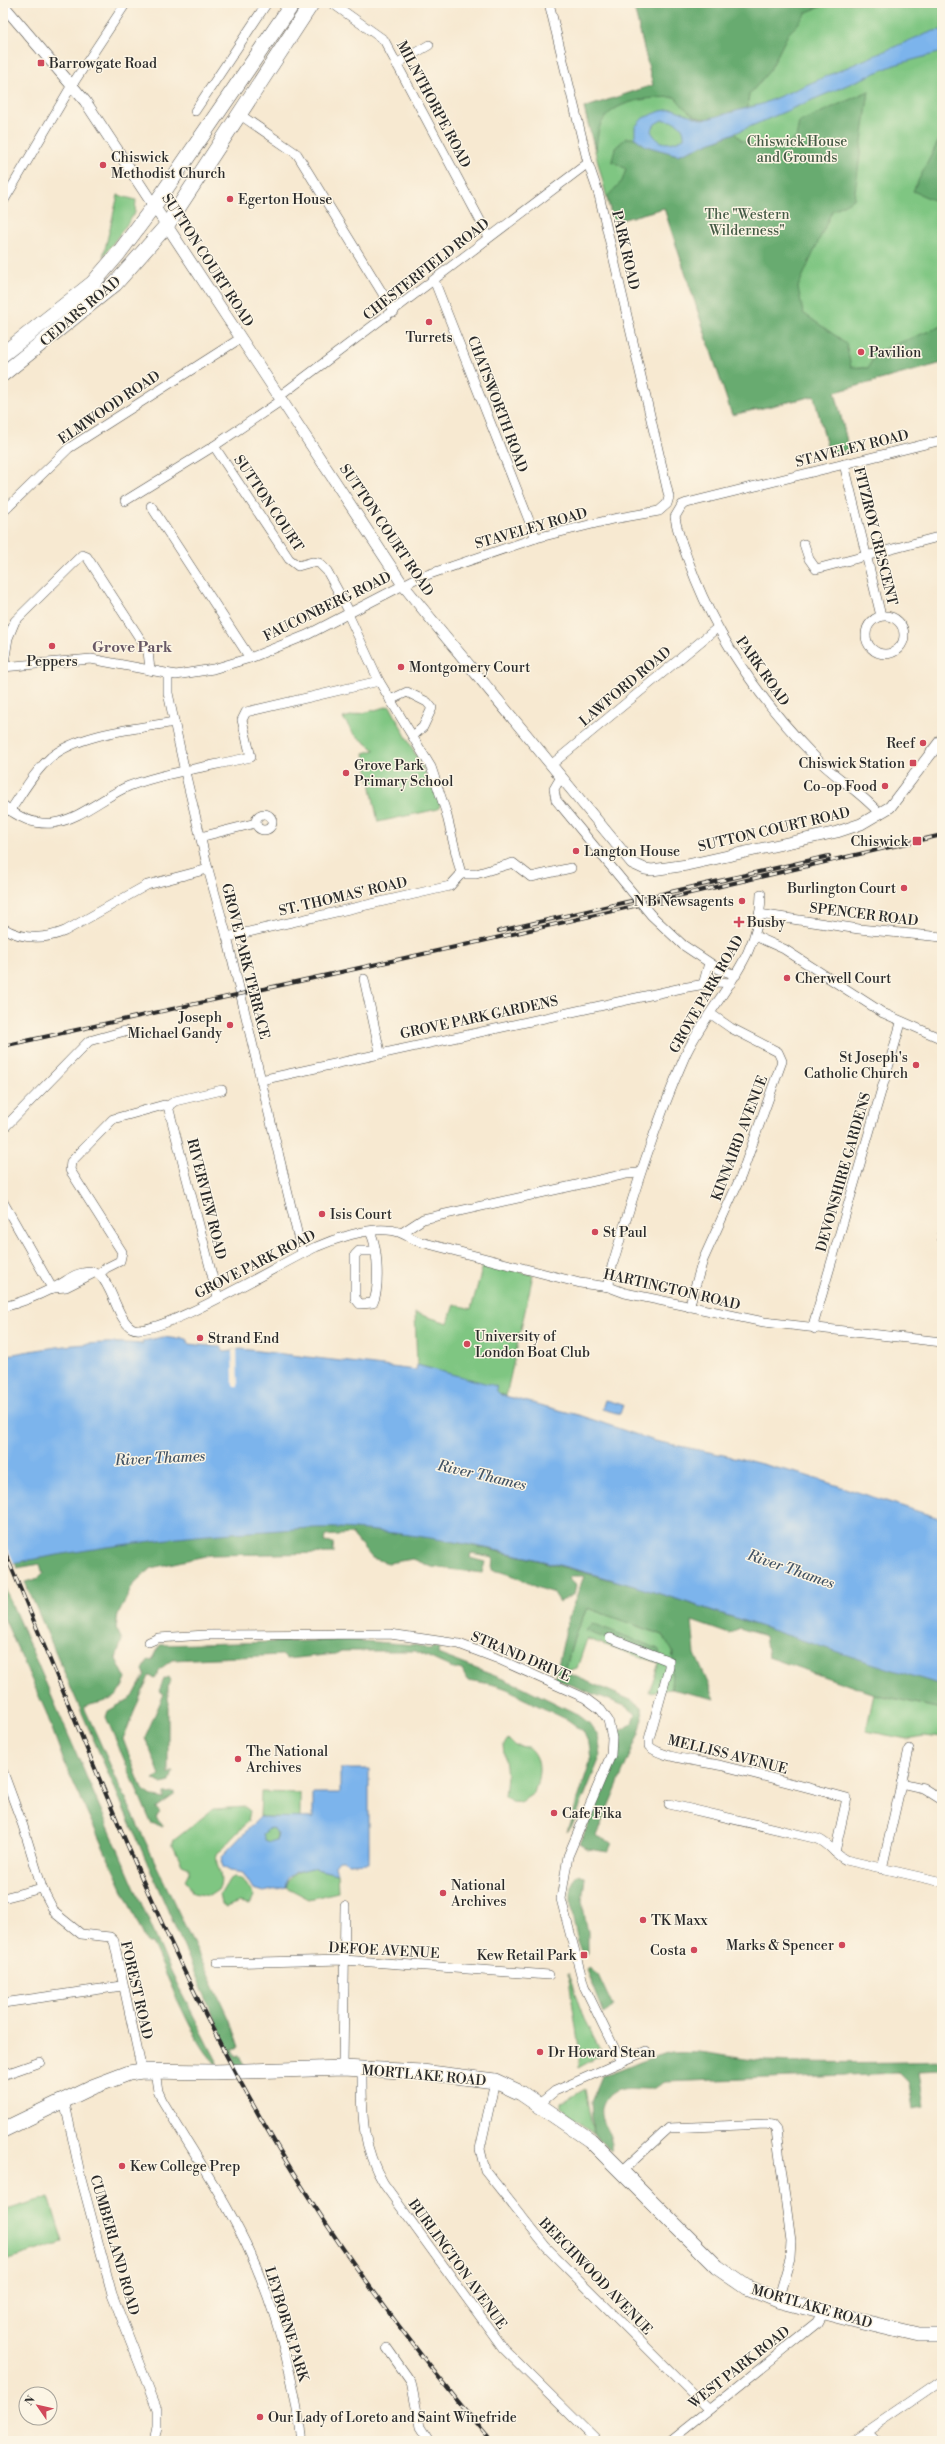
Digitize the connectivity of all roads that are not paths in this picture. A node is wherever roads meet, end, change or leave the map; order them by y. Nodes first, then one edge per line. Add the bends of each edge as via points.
1 (126, 3) edge
2 (267, 3) edge
3 (293, 3) edge
4 (312, 3) edge
5 (332, 3) edge
6 (549, 3) edge
7 (3, 5) edge
8 (429, 45) dead end
9 (396, 64) junction
10 (72, 85) junction
11 (195, 111) dead end
12 (238, 114) junction
13 (588, 163) junction
14 (6, 190) edge
15 (3, 202) edge
16 (154, 206) junction
17 (167, 225) junction
18 (489, 237) junction
19 (434, 280) junction
20 (394, 312) junction
21 (241, 338) junction
22 (3, 354) edge
23 (3, 374) edge
24 (281, 398) junction
25 (942, 440) edge
26 (214, 446) junction
27 (844, 464) junction
28 (125, 501) dead end
29 (667, 504) joint
30 (151, 506) dead end
31 (678, 510) joint
32 (3, 512) edge
33 (942, 536) edge
34 (536, 538) junction
35 (804, 544) dead end
36 (866, 556) junction
37 (403, 584) junction
38 (349, 613) junction
39 (881, 616) junction
40 (717, 628) junction
41 (250, 658) junction
42 (3, 668) edge
43 (150, 670) junction
44 (168, 674) junction
45 (379, 681) junction
46 (390, 700) junction
47 (174, 722) junction
48 (413, 736) junction
49 (940, 746) edge
50 (551, 765) junction
51 (185, 772) junction
52 (561, 777) junction
53 (7, 808) edge
54 (880, 814) junction
55 (256, 823) dead end
56 (200, 837) junction
57 (571, 868) dead end
58 (208, 869) junction
59 (461, 874) junction
60 (761, 894) dead end
61 (759, 914) junction
62 (3, 928) edge
63 (755, 936) junction
64 (227, 937) junction
65 (942, 937) edge
66 (709, 963) junction
67 (364, 979) dead end
68 (734, 979) junction
69 (703, 985) junction
70 (711, 1014) junction
71 (901, 1022) junction
72 (134, 1034) dead end
73 (942, 1039) edge
74 (380, 1052) junction
75 (261, 1080) junction
76 (222, 1090) dead end
77 (168, 1106) junction
78 (3, 1129) edge
79 (639, 1173) junction
80 (3, 1202) edge
81 (370, 1232) junction
82 (404, 1232) junction
83 (375, 1251) junction
84 (302, 1253) junction
85 (96, 1273) junction
86 (609, 1287) junction
87 (53, 1288) junction
88 (218, 1298) junction
89 (3, 1307) edge
90 (689, 1307) junction
91 (815, 1329) junction
92 (942, 1342) edge
93 (610, 1638) dead end
94 (149, 1642) dead end
95 (909, 1749) dead end
96 (3, 1772) edge
97 (901, 1783) junction
98 (7, 1793) edge
99 (942, 1800) edge
100 (669, 1804) dead end
101 (835, 1852) junction
102 (882, 1869) junction
103 (942, 1882) edge
104 (42, 1888) junction
105 (3, 1898) edge
106 (345, 1906) dead end
107 (344, 1960) junction
108 (217, 1963) dead end
109 (549, 1975) dead end
110 (122, 1986) junction
111 (3, 2003) edge
112 (646, 2051) dead end
113 (40, 2062) dead end
114 (621, 2062) junction
115 (343, 2068) junction
116 (362, 2069) junction
117 (148, 2071) junction
118 (3, 2075) edge
119 (495, 2081) junction
120 (64, 2099) junction
121 (538, 2105) junction
122 (3, 2130) edge
123 (622, 2171) junction
124 (778, 2300) junction
125 (823, 2312) junction
126 (942, 2335) edge
127 (387, 2348) dead end
128 (942, 2380) edge
129 (708, 2410) junction
130 (867, 2431) junction
131 (154, 2441) edge
132 (302, 2441) edge
133 (429, 2441) edge
134 (597, 2441) edge
135 (670, 2441) edge
136 (853, 2441) edge
137 (877, 2441) edge

1 - 10 street
2 - 11 street
3 - 16 highway, CEDARS ROAD
4 - 12 highway, CEDARS ROAD
5 - 9 street, MILNTHORPE ROAD via 384,40
6 - 13 street, PARK ROAD
7 - 10 street, SUTTON COURT ROAD
8 - 9 street
9 - 18 street, MILNTHORPE ROAD
10 - 14 street
10 - 16 street, SUTTON COURT ROAD
12 - 17 highway, CEDARS ROAD
12 - 20 street via 297,154
13 - 18 street, CHESTERFIELD ROAD
13 - 29 street, PARK ROAD via 599,195 669,497
14 - 15 street
16 - 17 street, SUTTON COURT ROAD
16 - 22 highway, CEDARS ROAD via 93,282
17 - 21 street, SUTTON COURT ROAD
17 - 23 highway, CEDARS ROAD via 115,284
18 - 19 street, CHESTERFIELD ROAD
19 - 20 street, CHESTERFIELD ROAD
19 - 34 street, CHATSWORTH ROAD
20 - 24 street, CHESTERFIELD ROAD
21 - 24 street, SUTTON COURT ROAD
21 - 32 street, ELMWOOD ROAD via 69,448
24 - 26 street, CHESTERFIELD ROAD
24 - 37 street, SUTTON COURT ROAD
25 - 27 street, STAVELEY ROAD
26 - 28 street, CHESTERFIELD ROAD
26 - 38 street, SUTTON COURT via 289,559 298,566 319,563 327,571
27 - 31 street, STAVELEY ROAD via 687,503
27 - 36 street, FITZROY CRESCENT
29 - 34 street, STAVELEY ROAD via 659,511 613,519
30 - 41 street
31 - 40 street, PARK ROAD via 675,517 676,526 693,574
33 - 36 street
34 - 37 street, STAVELEY ROAD
35 - 36 street via 816,569
36 - 39 street, FITZROY CRESCENT
37 - 38 street, FAUCONBERG ROAD
37 - 50 street, SUTTON COURT ROAD
38 - 41 street, FAUCONBERG ROAD via 307,635
38 - 45 street
39 - 39 street via 870,622 865,633 866,640 878,653 890,654 903,640 902,627 894,618
40 - 50 street, LAWFORD ROAD
40 - 54 street, PARK ROAD via 774,713 828,769
41 - 44 street, FAUCONBERG ROAD via 194,673
42 - 43 street, FAUCONBERG ROAD via 91,658
42 - 43 street via 8,638 15,621 82,554 87,557 148,651
43 - 44 street, FAUCONBERG ROAD
44 - 47 street, GROVE PARK TERRACE via 167,687
45 - 46 street
45 - 51 street via 246,712 242,720 251,757
46 - 48 street
46 - 48 street via 407,692 427,702 432,708 423,727
47 - 51 street, GROVE PARK TERRACE
47 - 53 street via 92,738 63,749 52,756
48 - 59 street via 432,767
49 - 54 street, SUTTON COURT ROAD via 901,794
50 - 52 street, SUTTON COURT ROAD
51 - 53 street via 129,786 60,821 33,822
51 - 56 street, GROVE PARK TERRACE
52 - 54 street, SUTTON COURT ROAD via 632,863 645,869 721,858 837,832
52 - 66 street, bridge via 554,789 556,800 651,915 683,945
55 - 56 street
56 - 58 street, GROVE PARK TERRACE
57 - 59 street via 531,877 513,864 476,874
58 - 62 street via 147,885 64,931 50,936 24,937
58 - 64 street, GROVE PARK TERRACE
59 - 64 street, ST. THOMAS' ROAD via 450,886
60 - 61 street, GROVE PARK ROAD
61 - 63 street, GROVE PARK ROAD
61 - 65 street, SPENCER ROAD via 859,929
63 - 68 street, GROVE PARK ROAD via 750,952
63 - 71 street via 777,944 864,1002
64 - 75 street, GROVE PARK TERRACE
66 - 68 street
66 - 69 street
67 - 74 street
68 - 69 street, GROVE PARK GARDENS
68 - 70 street, GROVE PARK ROAD
69 - 74 street, GROVE PARK GARDENS
70 - 79 street, GROVE PARK ROAD via 686,1055
70 - 90 street, KINNAIRD AVENUE via 731,1028 778,1052 782,1061 741,1176 703,1260
71 - 73 street
71 - 91 street, DEVONSHIRE GARDENS via 814,1322
72 - 78 street via 125,1031 89,1041
74 - 75 street, GROVE PARK GARDENS
75 - 84 street, GROVE PARK TERRACE
76 - 77 street
77 - 85 street via 112,1119 69,1164 70,1170 122,1252 120,1261
77 - 88 street, RIVERVIEW ROAD
79 - 82 street via 423,1219
79 - 86 street, GROVE PARK ROAD via 610,1273
80 - 87 street
81 - 82 street, GROVE PARK ROAD
81 - 83 street via 375,1241
81 - 84 street, GROVE PARK ROAD via 331,1241
82 - 86 street, HARTINGTON ROAD via 418,1241 435,1246 580,1283
83 - 83 street via 377,1295 373,1303 360,1304 356,1298 355,1255 359,1251
84 - 88 street, GROVE PARK ROAD
85 - 87 street via 82,1272
85 - 88 street, GROVE PARK ROAD via 125,1320 136,1330 147,1330 170,1322
86 - 90 street, HARTINGTON ROAD via 624,1293
87 - 89 street via 25,1301
90 - 91 street, HARTINGTON ROAD via 739,1318
91 - 92 street, HARTINGTON ROAD
93 - 101 street, MELLISS AVENUE via 669,1661 649,1739 649,1746 653,1750 847,1798
94 - 114 street, STRAND DRIVE via 158,1638 206,1635 409,1636 459,1644 496,1658 585,1698 601,1710 608,1720 613,1746 568,1856 562,1888 563,1910 592,2007
95 - 97 street
96 - 98 street, FOREST ROAD
97 - 99 street via 923,1788
97 - 102 street
98 - 104 street, FOREST ROAD
100 - 101 street via 818,1839 826,1842
101 - 102 street via 846,1860
102 - 103 street
104 - 105 street
104 - 110 street, FOREST ROAD via 55,1913 72,1928 81,1934 110,1937 114,1941
106 - 107 street
107 - 108 street, DEFOE AVENUE
107 - 109 street, DEFOE AVENUE
107 - 115 street
110 - 111 street
110 - 117 street, FOREST ROAD
112 - 114 street
113 - 118 street
114 - 121 street via 555,2091
115 - 116 highway, MORTLAKE ROAD
115 - 117 highway, MORTLAKE ROAD via 214,2072
116 - 119 highway, MORTLAKE ROAD via 466,2076
116 - 134 street, BURLINGTON AVENUE via 364,2133 369,2155 384,2184 503,2348
117 - 120 highway, MORTLAKE ROAD via 111,2079
117 - 132 street, LEYBORNE PARK via 162,2100 234,2222 260,2277 285,2356 298,2410
119 - 121 highway, MORTLAKE ROAD via 521,2093
119 - 129 street, BEECHWOOD AVENUE via 480,2149 485,2170 546,2247
120 - 122 highway, MORTLAKE ROAD
120 - 131 street, CUMBERLAND ROAD via 81,2178 112,2294 157,2409 158,2428
121 - 123 highway, MORTLAKE ROAD via 590,2140
123 - 124 highway, MORTLAKE ROAD via 717,2267 746,2287
123 - 124 street via 669,2128 772,2125 776,2130 791,2241 790,2259
124 - 125 highway, MORTLAKE ROAD
125 - 126 highway, MORTLAKE ROAD via 919,2335
125 - 129 street, WEST PARK ROAD via 817,2323
127 - 133 street via 412,2382 420,2427
128 - 130 street
129 - 135 street, WEST PARK ROAD
130 - 136 street
130 - 137 street

